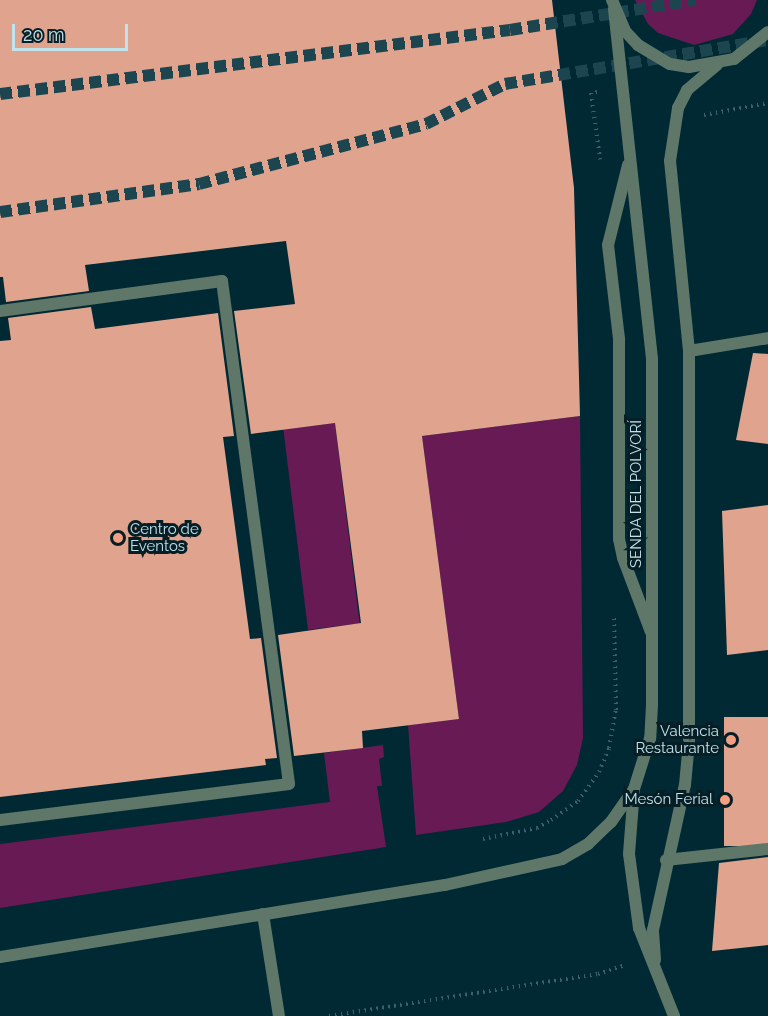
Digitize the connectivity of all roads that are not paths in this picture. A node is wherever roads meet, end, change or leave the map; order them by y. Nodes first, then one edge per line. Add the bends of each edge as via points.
1 (613, 4) edge
2 (768, 32) edge
3 (768, 43) edge
4 (749, 51) junction
5 (717, 65) junction
6 (628, 165) junction
7 (0, 311) edge
8 (768, 338) edge
9 (689, 351) junction
10 (652, 638) junction
11 (634, 789) junction
12 (0, 820) edge
13 (768, 849) edge
14 (666, 860) junction
15 (263, 914) junction
16 (0, 957) edge
17 (656, 974) junction
18 (279, 1016) edge
19 (674, 1016) edge

1 - 5 street via 625,31 653,56 689,67
1 - 6 street, SENDA DEL POLVORÍ
2 - 4 street
3 - 4 street
4 - 5 street
5 - 9 street, SENDA DEL POLVORÍ via 687,90 678,108 670,161
6 - 10 street, SENDA DEL POLVORÍ via 652,359
6 - 10 street via 608,245 619,339 619,539 622,558
7 - 12 street via 222,281 289,784
8 - 9 street
9 - 14 street, SENDA DEL POLVORÍ via 689,742 684,785
10 - 11 street, SENDA DEL POLVORÍ via 650,738
11 - 15 street via 611,822 588,844 562,859 445,885
11 - 17 street, SENDA DEL POLVORÍ via 629,827 633,898
13 - 14 street
14 - 17 street, SENDA DEL POLVORÍ via 654,930
15 - 16 street
15 - 18 street
17 - 19 street, SENDA DEL POLVORÍ

